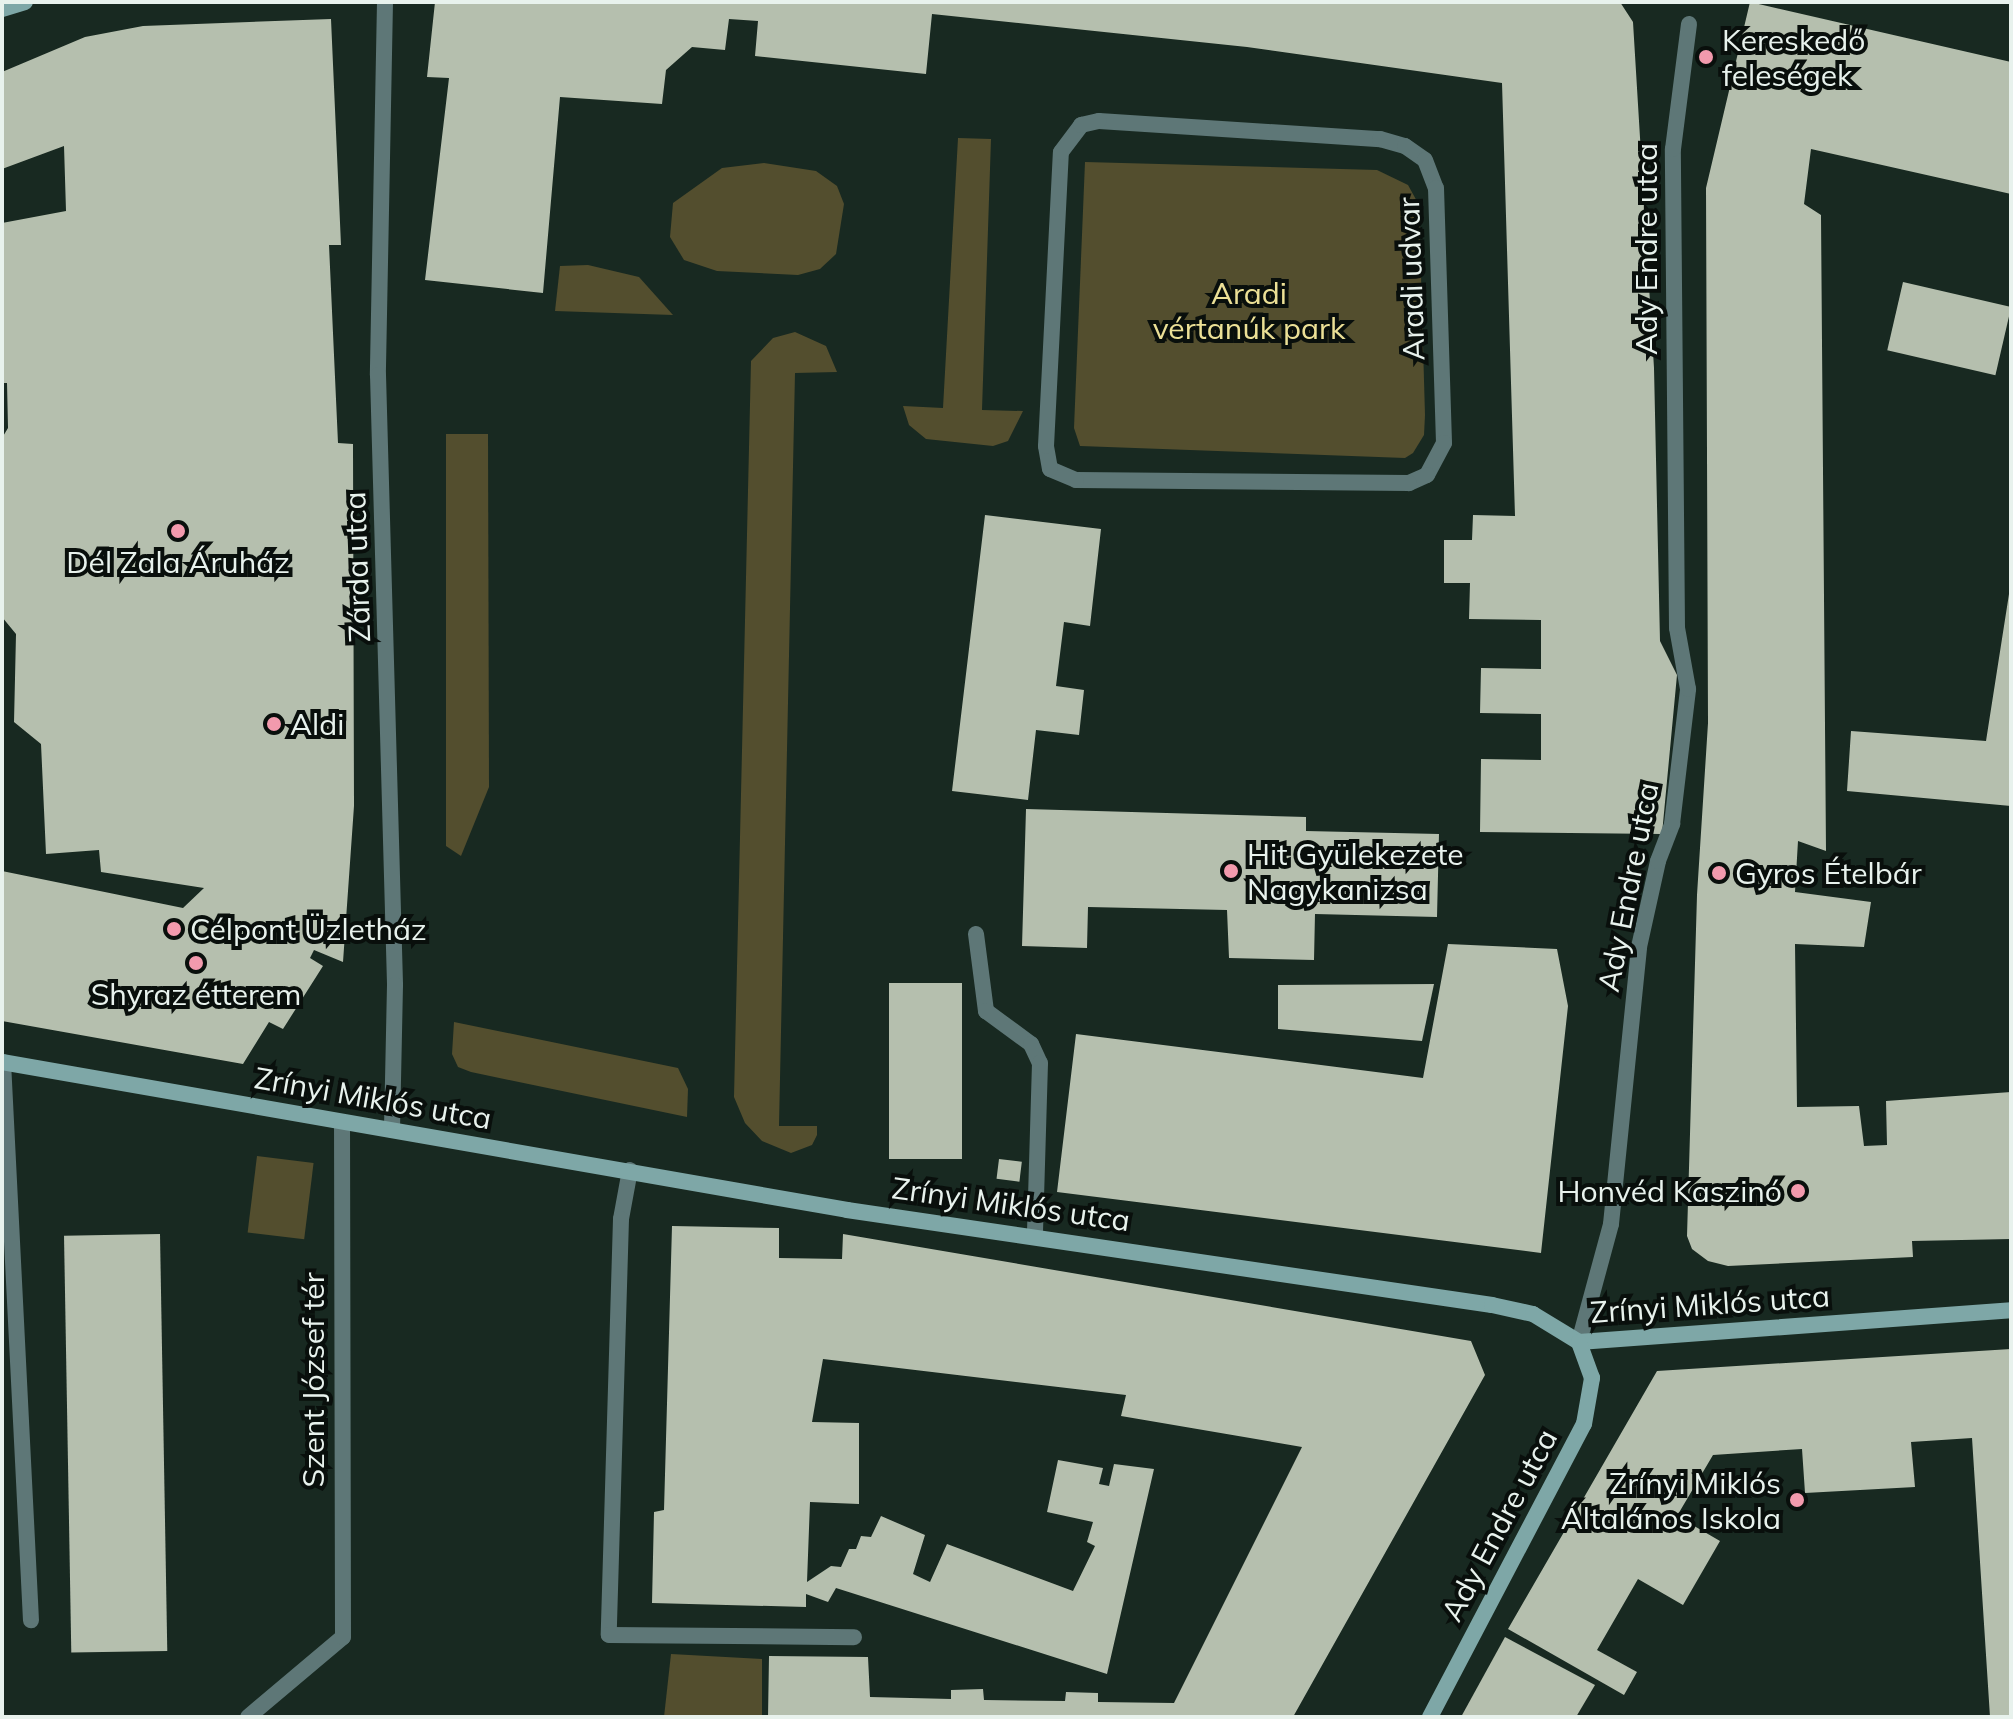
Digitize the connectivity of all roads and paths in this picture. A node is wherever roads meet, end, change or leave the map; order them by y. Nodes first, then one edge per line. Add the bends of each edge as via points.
1 (25, 2) edge
2 (385, 2) edge
3 (2, 9) edge
4 (1689, 24) dead end
5 (1046, 446) joint
6 (976, 934) dead end
7 (3, 1062) edge
8 (342, 1123) junction
9 (392, 1130) junction
10 (630, 1170) junction
11 (1035, 1234) junction
12 (2011, 1310) edge
13 (1579, 1342) junction
14 (31, 1620) dead end
15 (854, 1637) dead end
16 (248, 1717) edge
17 (1430, 1717) edge

1 - 3 main road
2 - 9 street, Zárda utca via 378,375 395,969
4 - 13 street, Ady Endre utca via 1673,149 1677,628 1688,689 1672,824 1639,947 1611,1224
5 - 5 street, Aradi udvar via 1050,469 1076,480 1422,480 1444,443 1436,188 1425,160 1405,146 1380,139 1099,121 1081,125 1061,152
6 - 11 street via 986,1011 1031,1044 1040,1063
7 - 8 main road, Zrínyi Miklós utca
7 - 14 street
8 - 9 main road, Zrínyi Miklós utca
8 - 16 street, Szent József tér via 343,1637
9 - 10 main road, Zrínyi Miklós utca
10 - 11 main road, Zrínyi Miklós utca via 847,1210
10 - 15 street via 621,1219 609,1635
11 - 13 main road, Zrínyi Miklós utca via 1492,1305 1533,1314
12 - 13 main road, Zrínyi Miklós utca
13 - 17 main road, Ady Endre utca via 1592,1378 1584,1424

